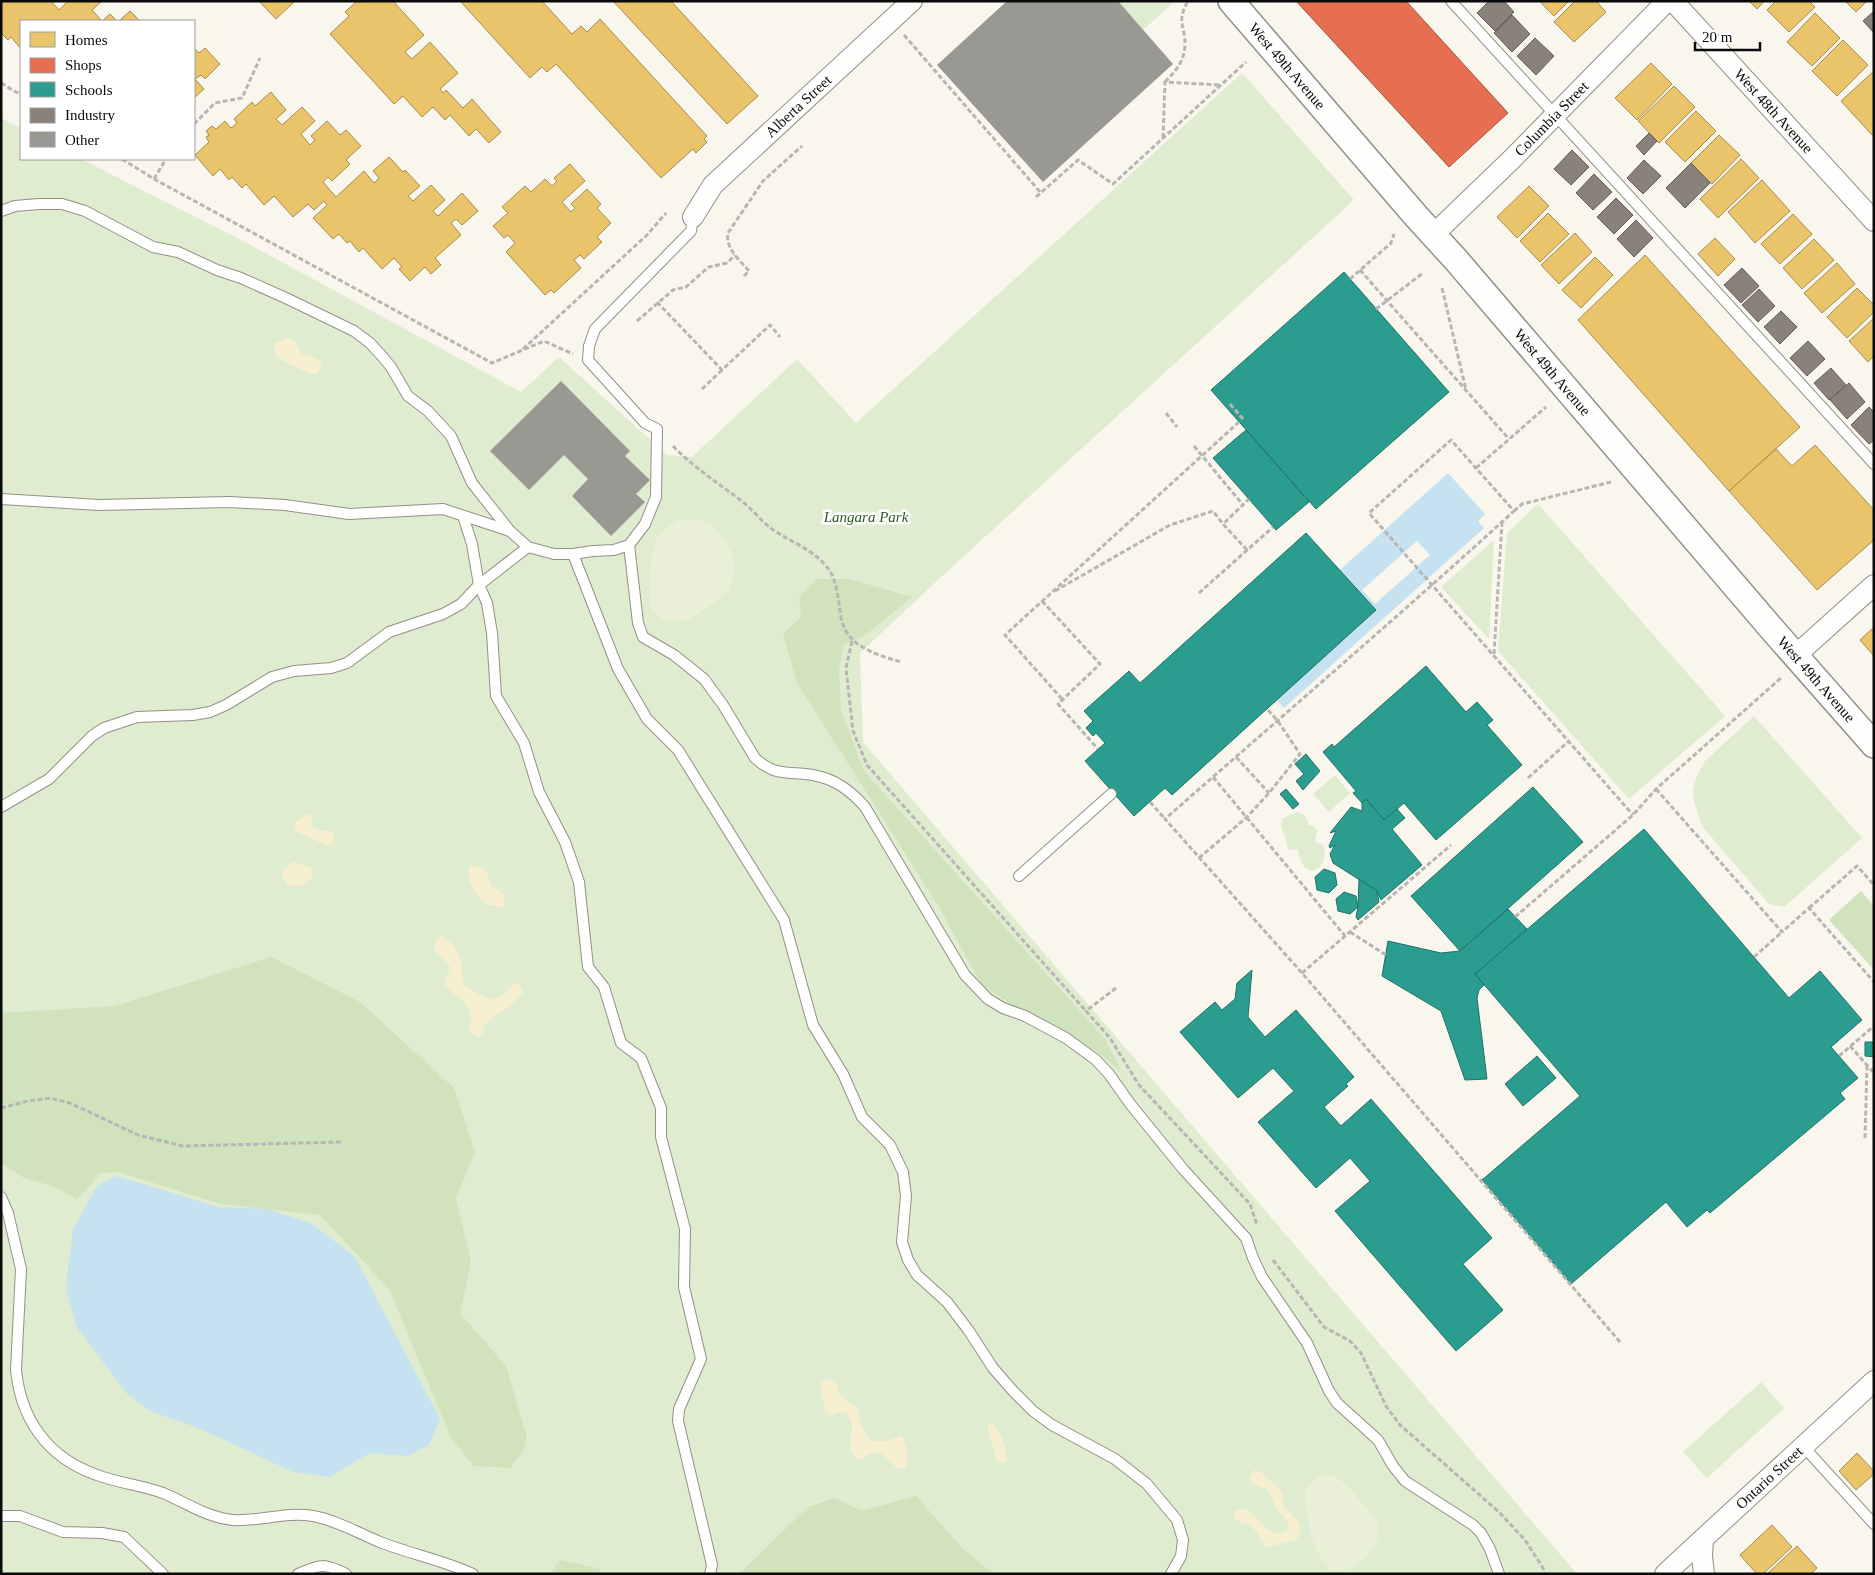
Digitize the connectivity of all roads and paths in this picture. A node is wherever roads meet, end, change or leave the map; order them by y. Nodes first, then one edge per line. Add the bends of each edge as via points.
1 (912, 1) edge
2 (1188, 1) edge
3 (1231, 1) edge
4 (1451, 1) edge
5 (1667, 1) edge
6 (1673, 1) edge
7 (904, 35) dead end
8 (260, 58) dead end
9 (1246, 62) dead end
10 (1165, 82) junction
11 (1, 83) edge
12 (1221, 84) junction
13 (20, 94) edge
14 (1554, 115) junction
15 (195, 123) edge
16 (1163, 138) junction
17 (802, 146) dead end
18 (124, 160) edge
19 (165, 160) edge
20 (154, 179) junction
21 (1041, 193) junction
22 (1036, 197) dead end
23 (1, 211) edge
24 (666, 213) dead end
25 (693, 217) joint
26 (1874, 221) edge
27 (1394, 234) dead end
28 (1433, 235) junction
29 (735, 255) junction
30 (1360, 270) junction
31 (1423, 272) dead end
32 (744, 276) dead end
33 (1350, 279) dead end
34 (1442, 288) dead end
35 (1387, 300) junction
36 (657, 302) junction
37 (1376, 309) dead end
38 (637, 320) dead end
39 (780, 336) dead end
40 (521, 351) junction
41 (588, 360) junction
42 (722, 370) junction
43 (702, 389) dead end
44 (1466, 391) junction
45 (1230, 404) dead end
46 (1546, 407) dead end
47 (1166, 414) dead end
48 (1243, 419) dead end
49 (1239, 422) dead end
50 (1177, 427) dead end
51 (657, 429) junction
52 (1509, 439) junction
53 (1194, 446) dead end
54 (1202, 455) junction
55 (1874, 464) edge
56 (1476, 468) junction
57 (1610, 482) dead end
58 (1, 499) edge
59 (1249, 500) dead end
60 (1243, 505) junction
61 (1514, 512) junction
62 (463, 516) junction
63 (1502, 522) junction
64 (1223, 524) junction
65 (1274, 527) dead end
66 (510, 531) junction
67 (629, 545) junction
68 (528, 547) junction
69 (1247, 550) junction
70 (573, 554) junction
71 (1432, 584) junction
72 (479, 585) junction
73 (1874, 585) edge
74 (1199, 593) dead end
75 (1048, 595) junction
76 (1042, 601) junction
77 (852, 641) junction
78 (1494, 655) junction
79 (1795, 656) junction
80 (901, 662) dead end
81 (1781, 678) dead end
82 (1062, 699) junction
83 (1267, 709) dead end
84 (1277, 720) junction
85 (1569, 741) junction
86 (1874, 745) edge
87 (1098, 749) dead end
88 (1236, 757) junction
89 (1213, 777) junction
90 (1528, 778) dead end
91 (1656, 789) junction
92 (1269, 793) junction
93 (1111, 794) dead end
94 (1150, 802) dead end
95 (1, 807) edge
96 (1633, 815) junction
97 (1247, 817) junction
98 (1165, 819) junction
99 (1451, 845) dead end
100 (1199, 858) junction
101 (1019, 876) dead end
102 (1874, 885) edge
103 (1809, 908) junction
104 (1516, 917) dead end
105 (1350, 932) junction
106 (1782, 932) junction
107 (1345, 936) junction
108 (1386, 955) dead end
109 (1754, 957) dead end
110 (1302, 974) junction
111 (1874, 982) edge
112 (1116, 988) dead end
113 (1086, 1011) junction
114 (1874, 1026) edge
115 (1850, 1046) junction
116 (1839, 1056) dead end
117 (1867, 1066) junction
118 (1874, 1073) edge
119 (1, 1108) edge
120 (1865, 1138) dead end
121 (343, 1142) dead end
122 (1, 1197) edge
123 (1258, 1230) dead end
124 (1269, 1254) dead end
125 (1620, 1342) dead end
126 (1874, 1381) edge
127 (1803, 1446) junction
128 (1, 1516) edge
129 (1874, 1524) edge
130 (1703, 1539) junction
131 (163, 1574) edge
132 (298, 1574) edge
133 (346, 1574) edge
134 (473, 1574) edge
135 (710, 1574) edge
136 (1171, 1574) edge
137 (1498, 1574) edge
138 (1545, 1574) edge
139 (1665, 1574) edge
140 (1704, 1574) edge

1 - 25 street, Alberta Street via 713,185
2 - 10 path via 1181,24 1185,43 1182,61
3 - 28 street, West 49th Avenue
4 - 14 lane
5 - 14 street, Columbia Street
6 - 26 street, West 48th Avenue
7 - 21 path
8 - 15 path via 242,98 215,103
9 - 12 path
10 - 12 path
10 - 16 path
11 - 13 path
12 - 16 path
14 - 28 street, Columbia Street
14 - 55 lane
16 - 21 path via 1113,184 1078,160
17 - 29 path via 763,181 728,233 729,246
18 - 20 path
19 - 20 path
20 - 40 path via 492,363
21 - 22 path
23 - 66 lane via 15,206 62,204 85,211 153,247 178,252 241,278 354,331 370,343 391,367 408,396 428,411 450,436 472,483
24 - 40 path via 647,236
25 - 41 lane via 691,231 595,329
27 - 30 path via 1391,243
28 - 79 street, West 49th Avenue
29 - 32 path via 749,271
29 - 36 path via 727,263 709,267 686,287 674,290
30 - 33 path
30 - 35 path
31 - 35 path
34 - 44 path
35 - 37 path
35 - 44 path
36 - 38 path
36 - 42 path
39 - 42 path via 770,325
40 - 41 path via 544,342
41 - 51 lane via 645,423
42 - 43 path
44 - 52 path
45 - 48 path
46 - 52 path
47 - 50 path
49 - 54 path
51 - 67 lane via 656,497 645,524
51 - 77 path via 689,463 746,505 770,528 819,558 834,580 844,628
52 - 56 path
53 - 54 path
54 - 60 path
54 - 75 path
56 - 61 path
56 - 71 path via 1451,440 1369,513
57 - 61 path via 1522,504
58 - 62 lane via 100,505 228,502 285,505 349,514 437,508
59 - 60 path
60 - 64 path
61 - 63 path
62 - 66 lane
62 - 72 lane
63 - 71 path
63 - 78 path
64 - 69 path
64 - 75 path via 1213,511 1170,525
65 - 69 path
66 - 68 lane
67 - 70 lane via 614,550
67 - 137 lane via 638,622 643,637 674,655 704,679 762,765 778,772 827,779 842,785 865,806 965,975 988,999 1066,1038 1109,1074 1183,1169 1246,1238 1262,1277 1307,1343 1337,1403 1378,1440 1405,1481 1481,1533
68 - 70 lane via 554,554
68 - 72 lane
69 - 74 path
70 - 136 lane via 618,668 647,719 678,750 784,920 813,1025 844,1074 862,1117 890,1145 903,1172 906,1196 902,1242 908,1260 917,1275 947,1302 994,1368 1033,1411 1115,1459 1147,1484 1177,1520 1183,1540 1181,1556
71 - 78 path
71 - 84 path
72 - 95 lane via 461,604 443,614 389,632 347,663 272,677 210,712 137,718 104,728 49,779
72 - 135 lane via 487,603 492,633 496,696 524,742 539,792 565,842 579,882 588,967 604,987 621,1043 642,1058 661,1108 661,1137 685,1229 684,1287 701,1359 679,1409 678,1421 712,1565
73 - 79 street
75 - 76 path
76 - 82 path via 1005,636
76 - 82 path via 1100,664
77 - 80 path via 882,657
77 - 113 path via 846,668 853,731 867,764
78 - 85 path
79 - 86 street, West 49th Avenue
81 - 91 path
82 - 87 path via 1058,704
83 - 84 path
84 - 88 path
84 - 92 path via 1300,754
85 - 90 path
85 - 96 path
88 - 89 path
88 - 92 path
89 - 97 path
89 - 98 path
91 - 96 path
91 - 106 path
92 - 97 path
93 - 101 lane
94 - 98 path
96 - 104 path
97 - 100 path
97 - 107 path
98 - 100 path
99 - 105 path
100 - 110 path
102 - 103 path via 1857,866
103 - 106 path
103 - 111 path
105 - 107 path
105 - 108 path
106 - 109 path
107 - 110 path
110 - 125 path
112 - 113 path
113 - 123 path via 1110,1038 1138,1085 1250,1204
114 - 115 path
115 - 116 path
115 - 117 path
117 - 118 path
117 - 120 path
119 - 121 path via 50,1098 70,1103 138,1135 183,1146
122 - 134 lane via 21,1269 16,1370 20,1399 41,1438 54,1449 86,1471 162,1493 214,1516 233,1520 277,1515 313,1516
124 - 138 path via 1324,1327 1350,1341 1361,1353 1386,1406 1400,1425 1499,1512 1525,1540
126 - 127 street, Ontario Street
127 - 129 lane
127 - 130 street, Ontario Street
128 - 131 lane via 20,1516 63,1532 102,1532 124,1538
130 - 139 street, Ontario Street
130 - 140 street
132 - 133 lane via 315,1566 330,1565

